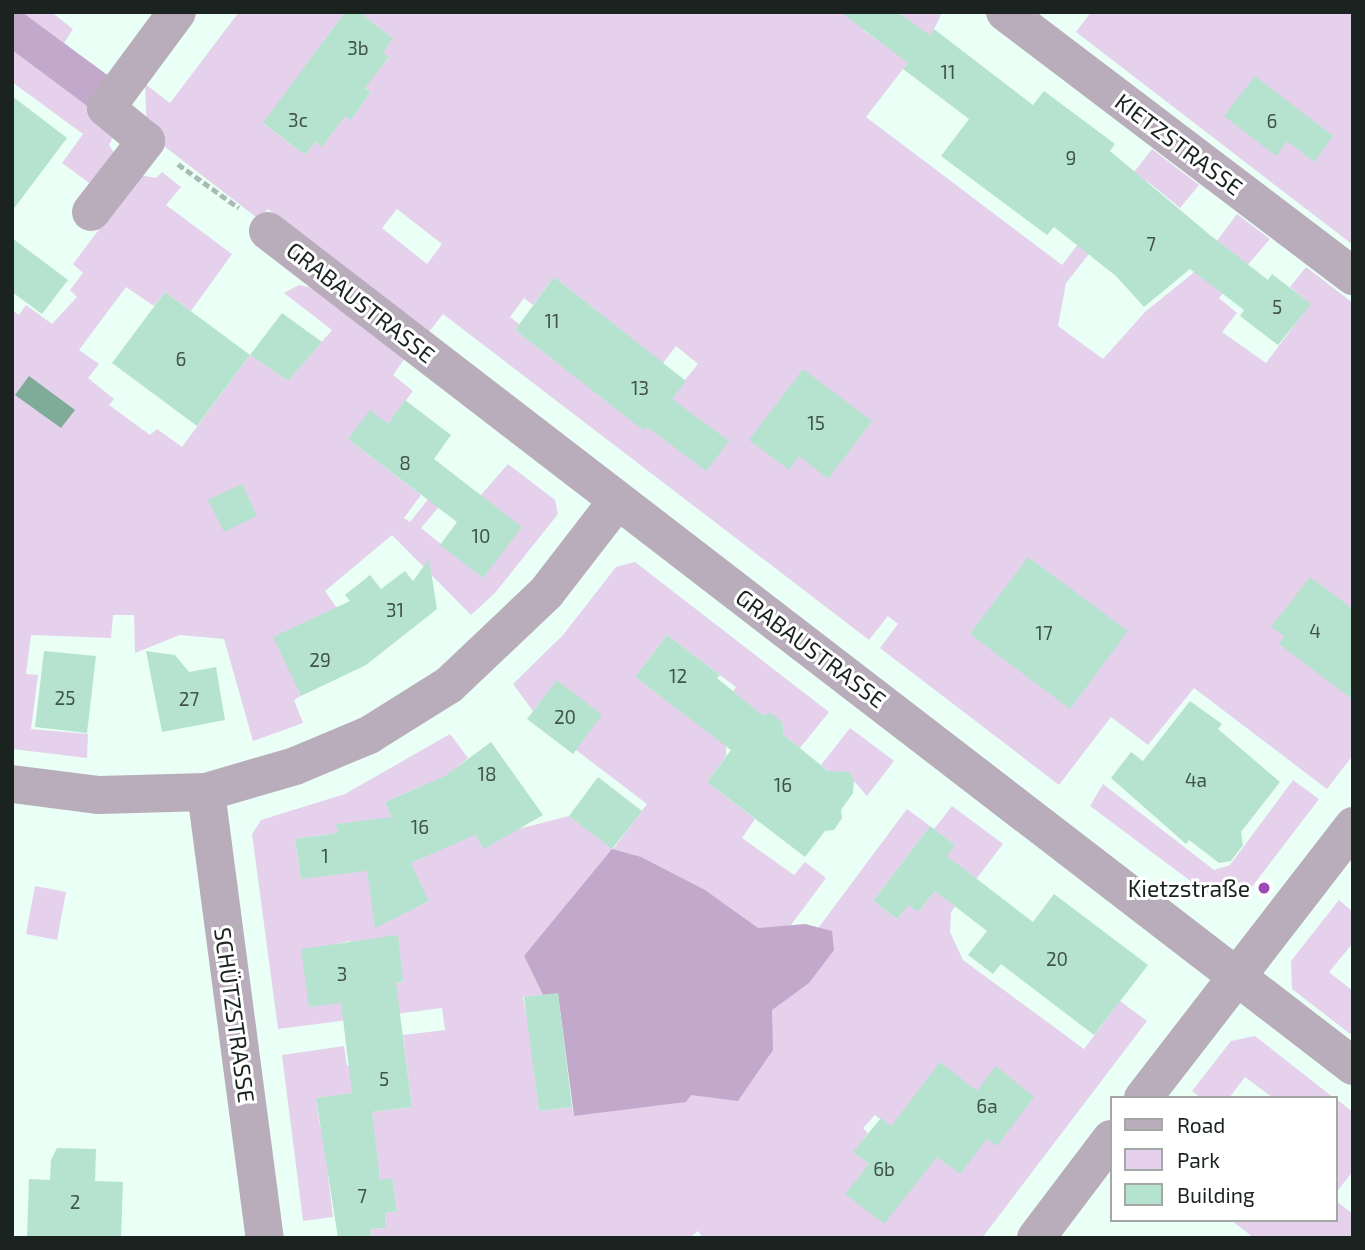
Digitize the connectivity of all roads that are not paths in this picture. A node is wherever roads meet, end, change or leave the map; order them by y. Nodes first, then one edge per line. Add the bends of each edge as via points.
1 (177, 12) edge
2 (1006, 12) edge
3 (91, 212) dead end
4 (268, 231) road end
5 (1353, 276) edge
6 (617, 501) junction
7 (12, 784) edge
8 (206, 792) junction
9 (1353, 826) edge
10 (1235, 977) junction
11 (1353, 1066) edge
12 (1145, 1096) edge
13 (1110, 1140) edge
14 (265, 1238) edge
15 (1036, 1238) edge

1 - 3 street via 106,108 146,141
2 - 5 street, KIETZSTRASSE
4 - 6 street, GRABAUSTRASSE
6 - 8 street via 546,593 449,685 369,735 295,766
6 - 10 street, GRABAUSTRASSE via 1040,822
7 - 8 street via 99,795
8 - 14 street, SCHÜTZSTRASSE
9 - 10 street
10 - 11 street, GRABAUSTRASSE
10 - 12 street
13 - 15 street

